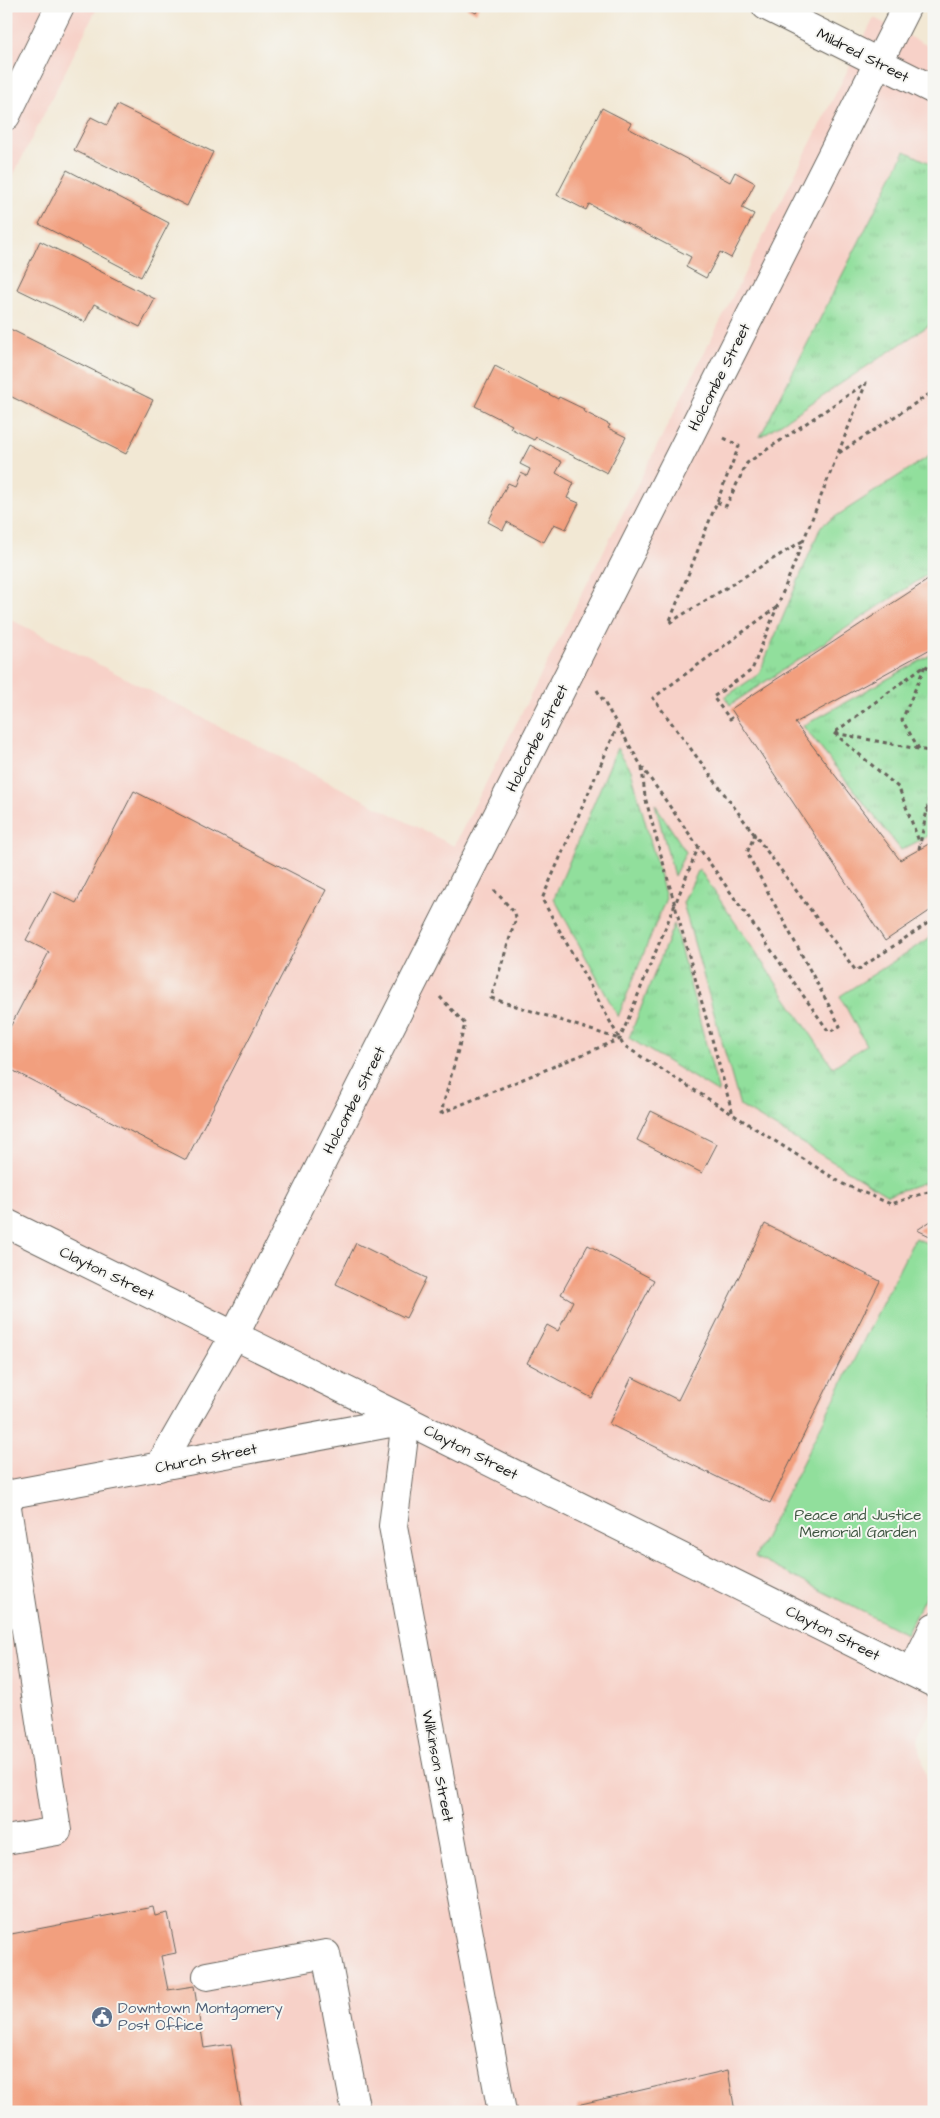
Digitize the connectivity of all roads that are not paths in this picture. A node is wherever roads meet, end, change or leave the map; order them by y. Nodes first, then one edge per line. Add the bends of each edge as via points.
1 (60, 6) edge
2 (766, 6) edge
3 (907, 6) edge
4 (879, 62) junction
5 (934, 90) edge
6 (7, 112) edge
7 (6, 1223) edge
8 (234, 1336) junction
9 (406, 1420) junction
10 (159, 1467) junction
11 (6, 1495) edge
12 (6, 1501) edge
13 (934, 1627) edge
14 (16, 1628) edge
15 (923, 1677) edge
16 (6, 1840) edge
17 (206, 1976) dead end
18 (356, 2112) edge
19 (502, 2112) edge

1 - 6 street
2 - 4 street, Mildred Street
3 - 4 street, Holcombe Street
4 - 5 street, Mildred Street
4 - 8 street, Holcombe Street
7 - 8 street, Clayton Street
8 - 9 street, Clayton Street
8 - 10 street, Holcombe Street
9 - 10 street, Church Street
9 - 15 street, Clayton Street
9 - 19 street, Wilkinson Street via 393,1526
10 - 11 street, Church Street
12 - 14 street
13 - 15 street
14 - 16 street via 57,1831
17 - 18 street via 326,1954

